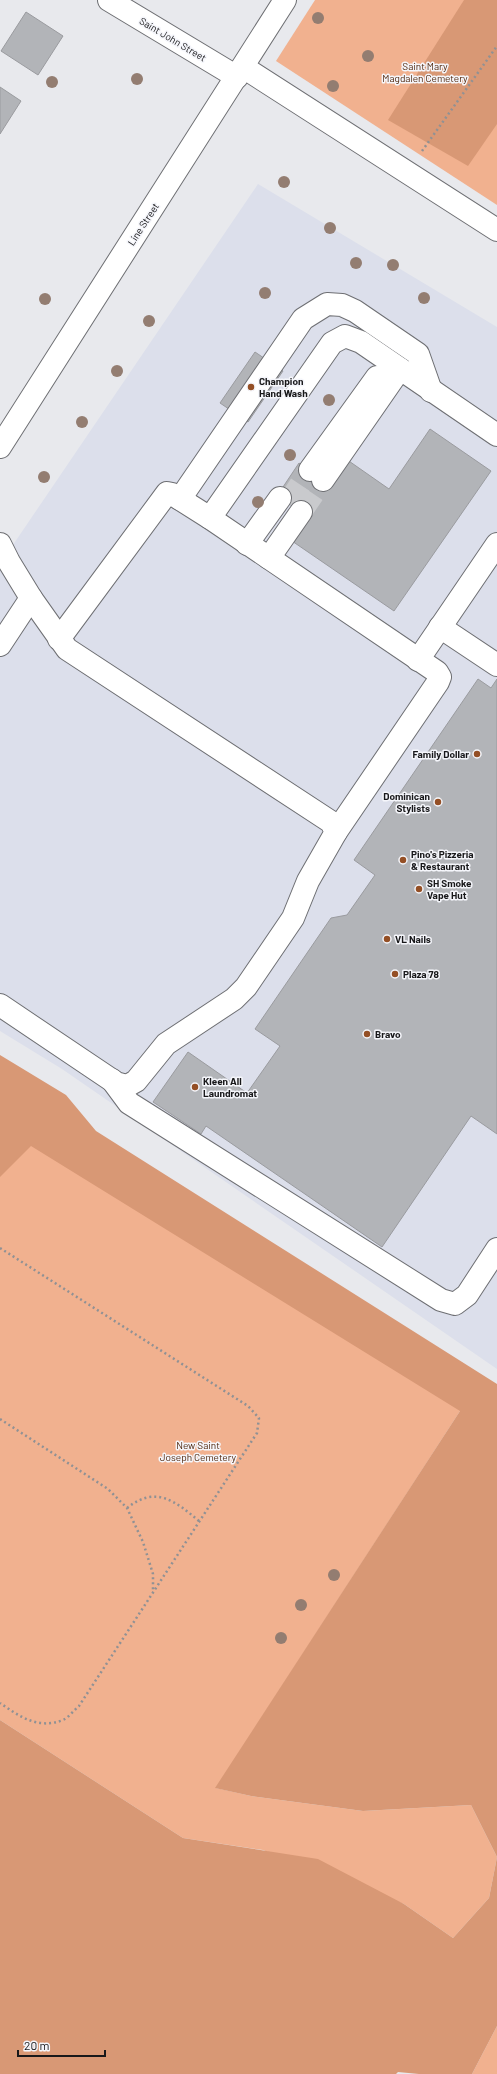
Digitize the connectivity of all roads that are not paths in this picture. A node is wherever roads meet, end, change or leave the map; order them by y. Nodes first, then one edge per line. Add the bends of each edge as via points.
1 (109, 0) edge
2 (284, 0) edge
3 (240, 72) junction
4 (497, 230) edge
5 (389, 362) junction
6 (431, 390) junction
7 (497, 435) edge
8 (0, 447) edge
9 (312, 472) tunnel mouth
10 (180, 499) junction
11 (290, 504) tunnel mouth
12 (210, 518) junction
13 (0, 544) edge
14 (497, 544) edge
15 (257, 551) junction
16 (31, 598) junction
17 (440, 627) junction
18 (59, 639) junction
19 (0, 644) edge
20 (418, 660) junction
21 (497, 665) edge
22 (336, 832) junction
23 (0, 1005) edge
24 (112, 1080) junction
25 (497, 1249) edge

1 - 3 street, Saint John Street
2 - 3 street, Line Street
3 - 4 street, Saint John Street via 408,171
3 - 8 street, Line Street
5 - 6 street
5 - 9 street
5 - 12 street via 361,342 345,336 332,343
6 - 7 street
6 - 10 street via 418,354 355,311 342,305 327,304 303,319
10 - 12 street
10 - 18 street via 167,493 162,498
11 - 15 street
12 - 15 street
13 - 16 street
14 - 17 street
15 - 20 street
16 - 18 street
16 - 19 street
17 - 20 street
17 - 21 street
18 - 22 street via 81,660 331,822
20 - 22 street via 437,672 440,677 438,682
22 - 24 street via 308,881 293,918 255,976 240,994 166,1044 136,1082 127,1086
23 - 24 street
24 - 25 street via 129,1103 441,1300 455,1304 467,1295

